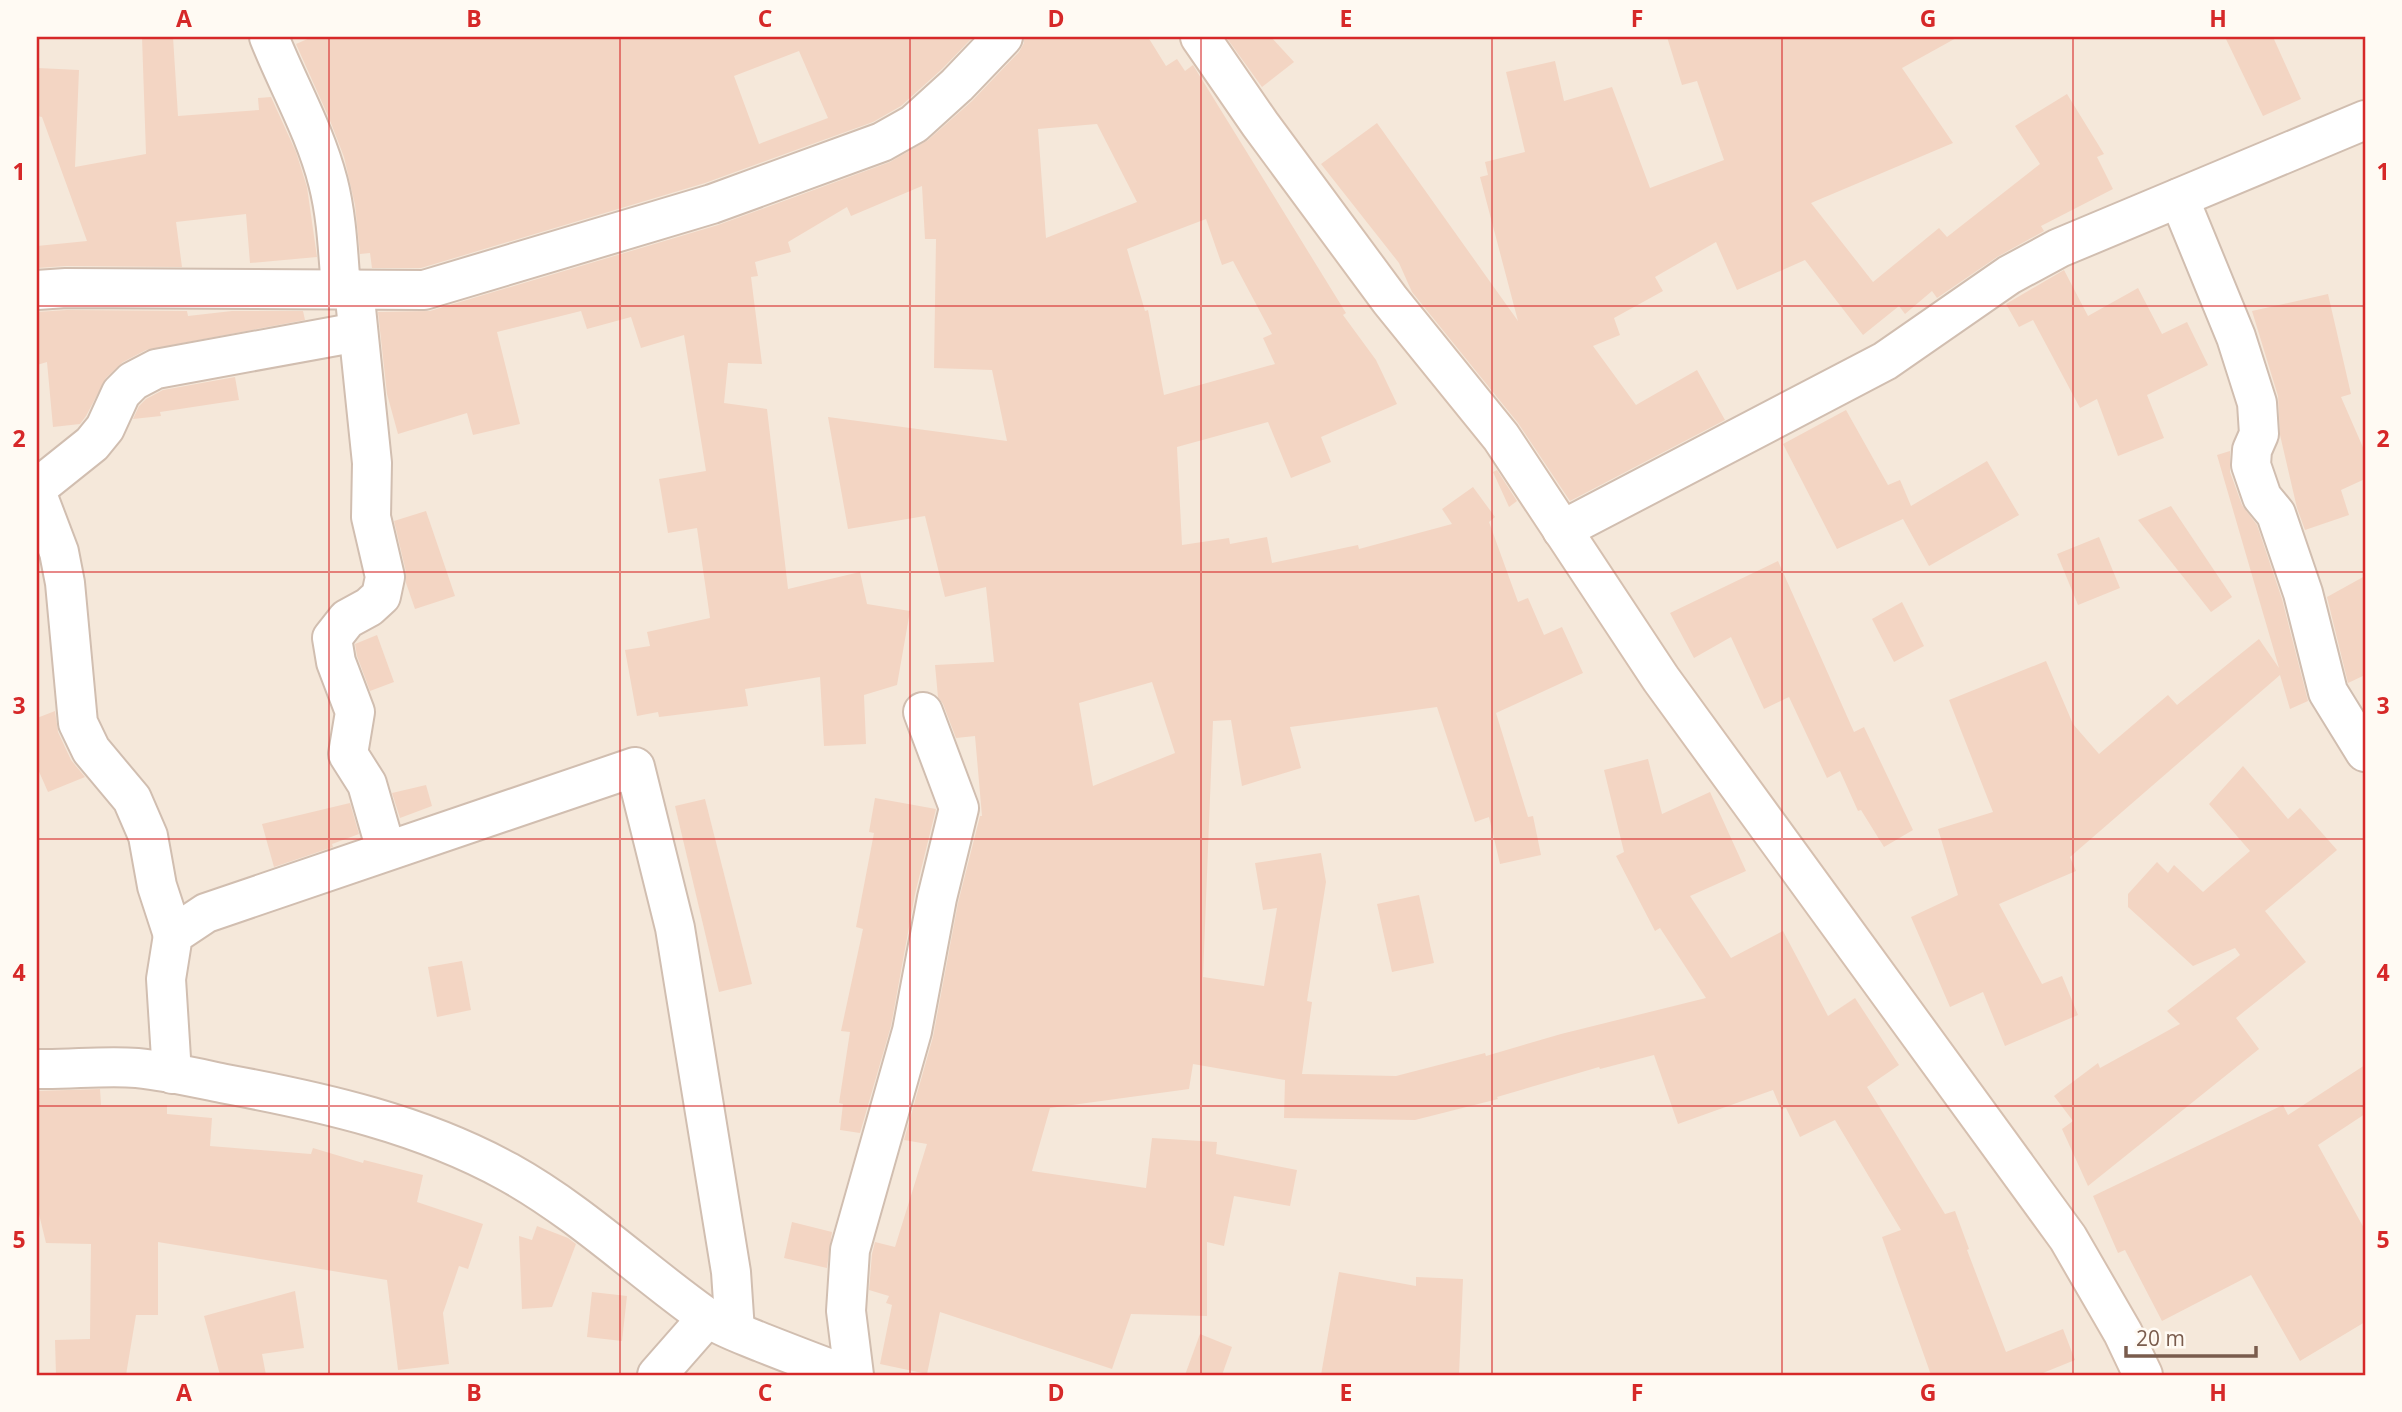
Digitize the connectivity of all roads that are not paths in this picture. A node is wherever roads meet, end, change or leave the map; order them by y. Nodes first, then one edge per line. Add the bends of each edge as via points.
1 (269, 37) edge
2 (1003, 37) edge
3 (1200, 37) edge
4 (2365, 120) edge
5 (2179, 198) junction
6 (347, 289) junction
7 (37, 290) edge
8 (358, 332) junction
9 (37, 488) edge
10 (37, 494) edge
11 (1562, 530) junction
12 (923, 712) dead end
13 (2365, 752) edge
14 (386, 850) junction
15 (173, 935) junction
16 (37, 1070) edge
17 (172, 1074) junction
18 (721, 1324) junction
19 (657, 1375) edge
20 (847, 1375) edge
21 (854, 1375) edge
22 (2143, 1375) edge

1 - 6 street via 312,134 327,181
2 - 6 street via 914,124 882,142 712,204 424,290
3 - 11 street via 1381,289 1501,437
4 - 5 street
5 - 11 street via 2059,248 2009,275 1885,361
5 - 13 street via 2236,337 2257,403 2259,434 2251,465 2262,497 2276,514 2303,593 2328,691
6 - 7 street
6 - 8 street
8 - 9 street via 156,369 121,393 92,444
8 - 14 street via 372,463 371,517 385,577 381,596 347,619 332,638 355,712 348,754 367,784
10 - 15 street via 59,552 65,583 78,723 91,750 132,799 148,836 157,886
11 - 22 street via 1661,679 2068,1238
12 - 21 street via 959,808 912,1031 850,1250 846,1311
14 - 15 street via 206,913
14 - 18 street via 635,767 675,928 731,1272
15 - 17 street via 166,979
16 - 17 street via 98,1066
17 - 18 street via 295,1096 368,1115 507,1171 566,1208
18 - 19 street
18 - 20 street

